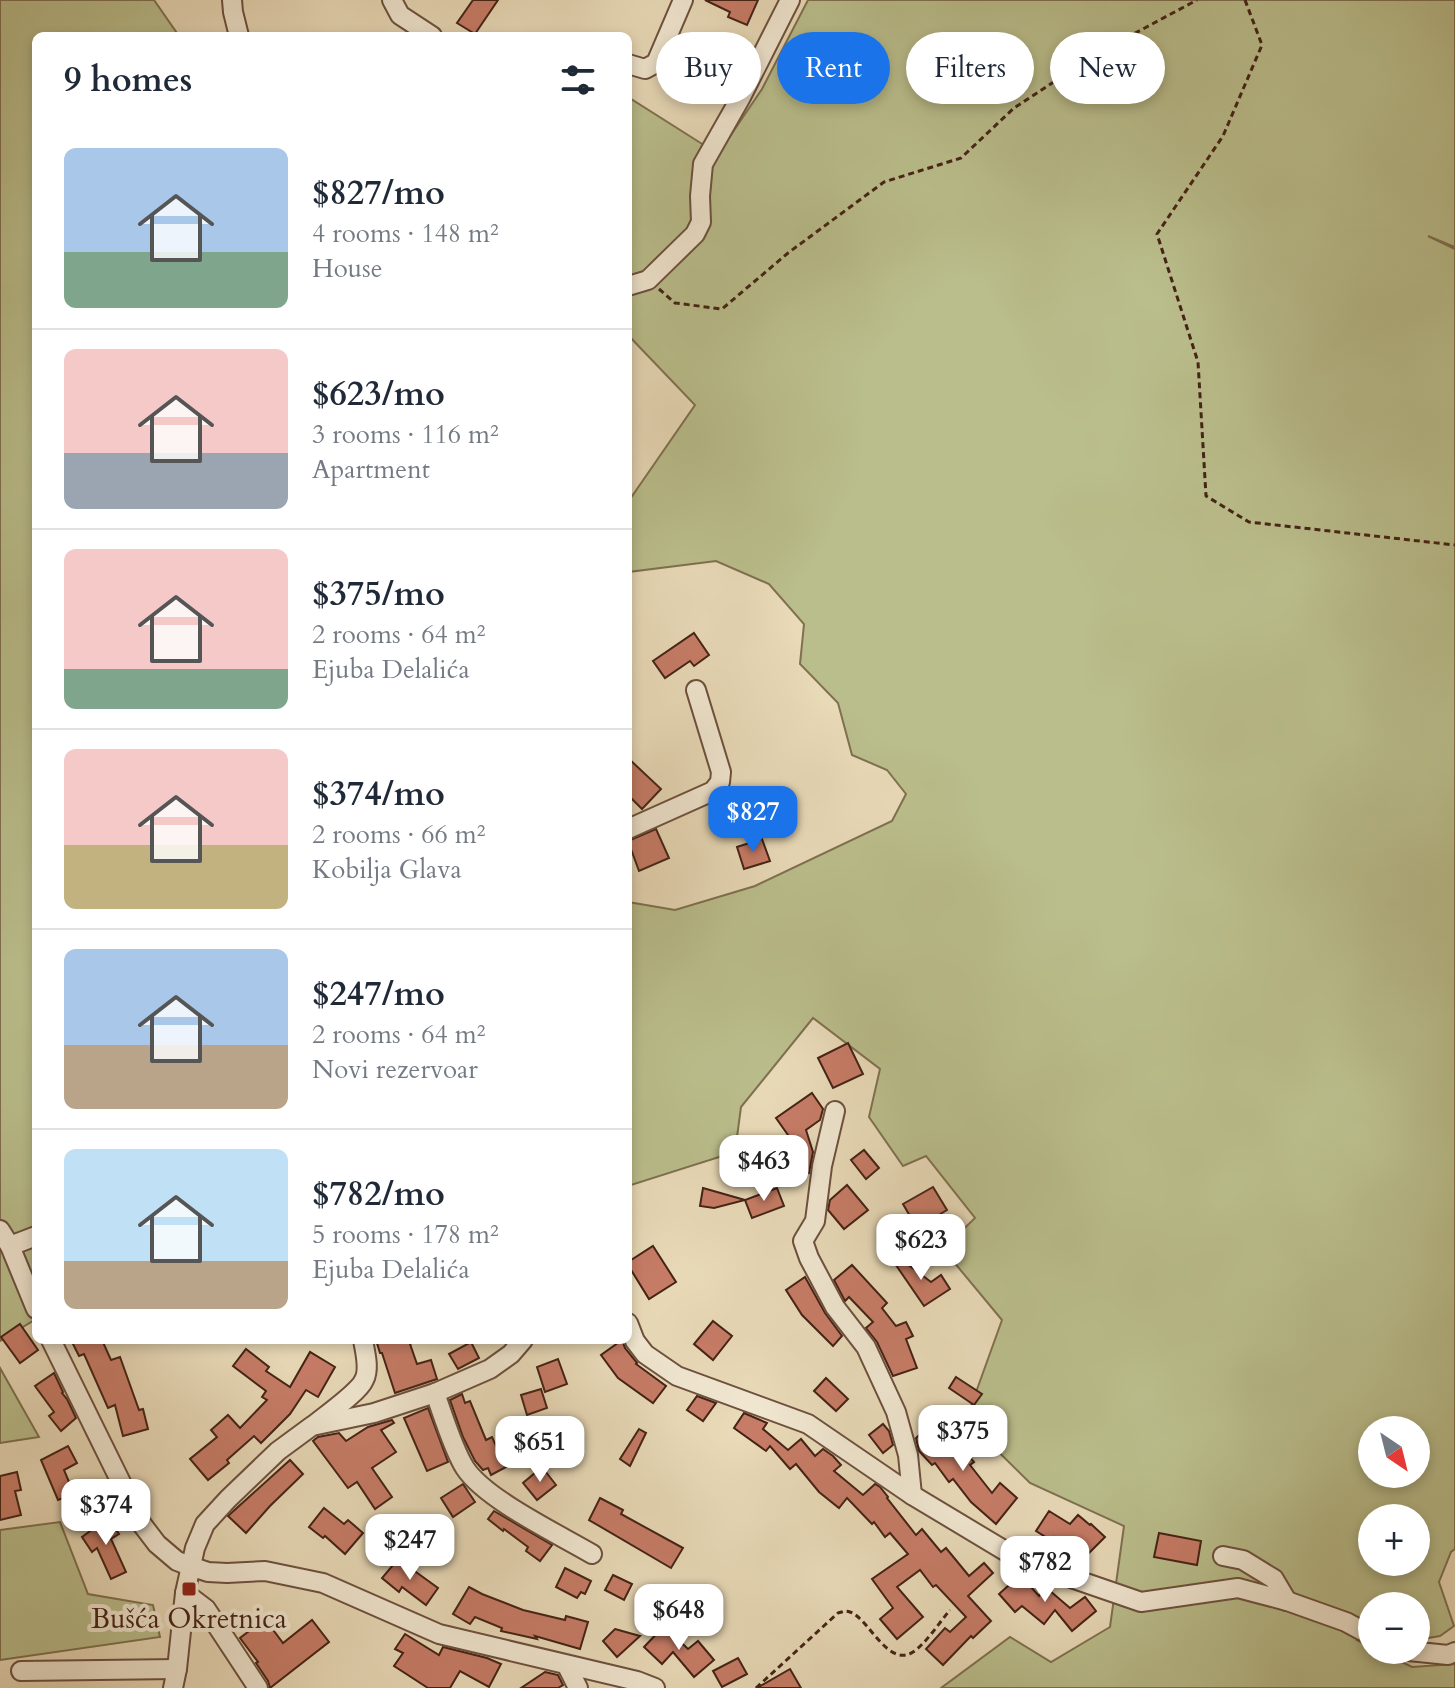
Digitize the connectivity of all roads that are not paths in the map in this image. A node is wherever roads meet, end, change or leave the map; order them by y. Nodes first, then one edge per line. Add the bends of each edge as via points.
1 (232, 0) edge
2 (392, 0) edge
3 (683, 0) edge
4 (790, 0) edge
5 (238, 32) edge
6 (426, 32) edge
7 (632, 65) edge
8 (632, 285) edge
9 (696, 690) dead end
10 (632, 827) edge
11 (835, 1111) dead end
12 (32, 1236) edge
13 (5, 1238) edge
14 (32, 1300) edge
15 (632, 1333) edge
16 (53, 1344) edge
17 (364, 1344) edge
18 (520, 1344) edge
19 (435, 1393) junction
20 (312, 1426) junction
21 (912, 1495) junction
22 (592, 1554) dead end
23 (1223, 1556) dead end
24 (190, 1566) junction
25 (185, 1593) junction
26 (1287, 1601) junction
27 (1358, 1628) edge
28 (1455, 1652) edge
29 (1430, 1653) edge
30 (567, 1666) junction
31 (177, 1669) junction
32 (21, 1671) dead end
33 (173, 1688) edge
34 (258, 1688) edge
35 (578, 1688) edge
36 (655, 1688) edge

1 - 5 street
2 - 6 street via 400,15
3 - 7 street via 656,63 645,69
4 - 8 street via 703,164 701,222 695,234 648,280
9 - 10 street via 720,782 713,791
11 - 21 street via 815,1221 803,1241 835,1307 866,1347 896,1412
12 - 13 street
13 - 14 street
15 - 21 street via 645,1354 677,1376 808,1424
16 - 24 street via 141,1523 157,1544
17 - 20 street via 365,1379
18 - 19 street via 490,1369
19 - 20 street
19 - 22 street via 464,1466 477,1484
20 - 24 street via 278,1451 205,1524
21 - 26 street via 1022,1561 1141,1602 1238,1588
23 - 26 street via 1243,1560 1274,1579
24 - 25 street
24 - 30 street via 208,1572 265,1571 323,1583 439,1634
25 - 31 street
25 - 34 street via 206,1609
26 - 27 street
28 - 29 street
30 - 35 street
30 - 36 street
31 - 32 street
31 - 33 street

